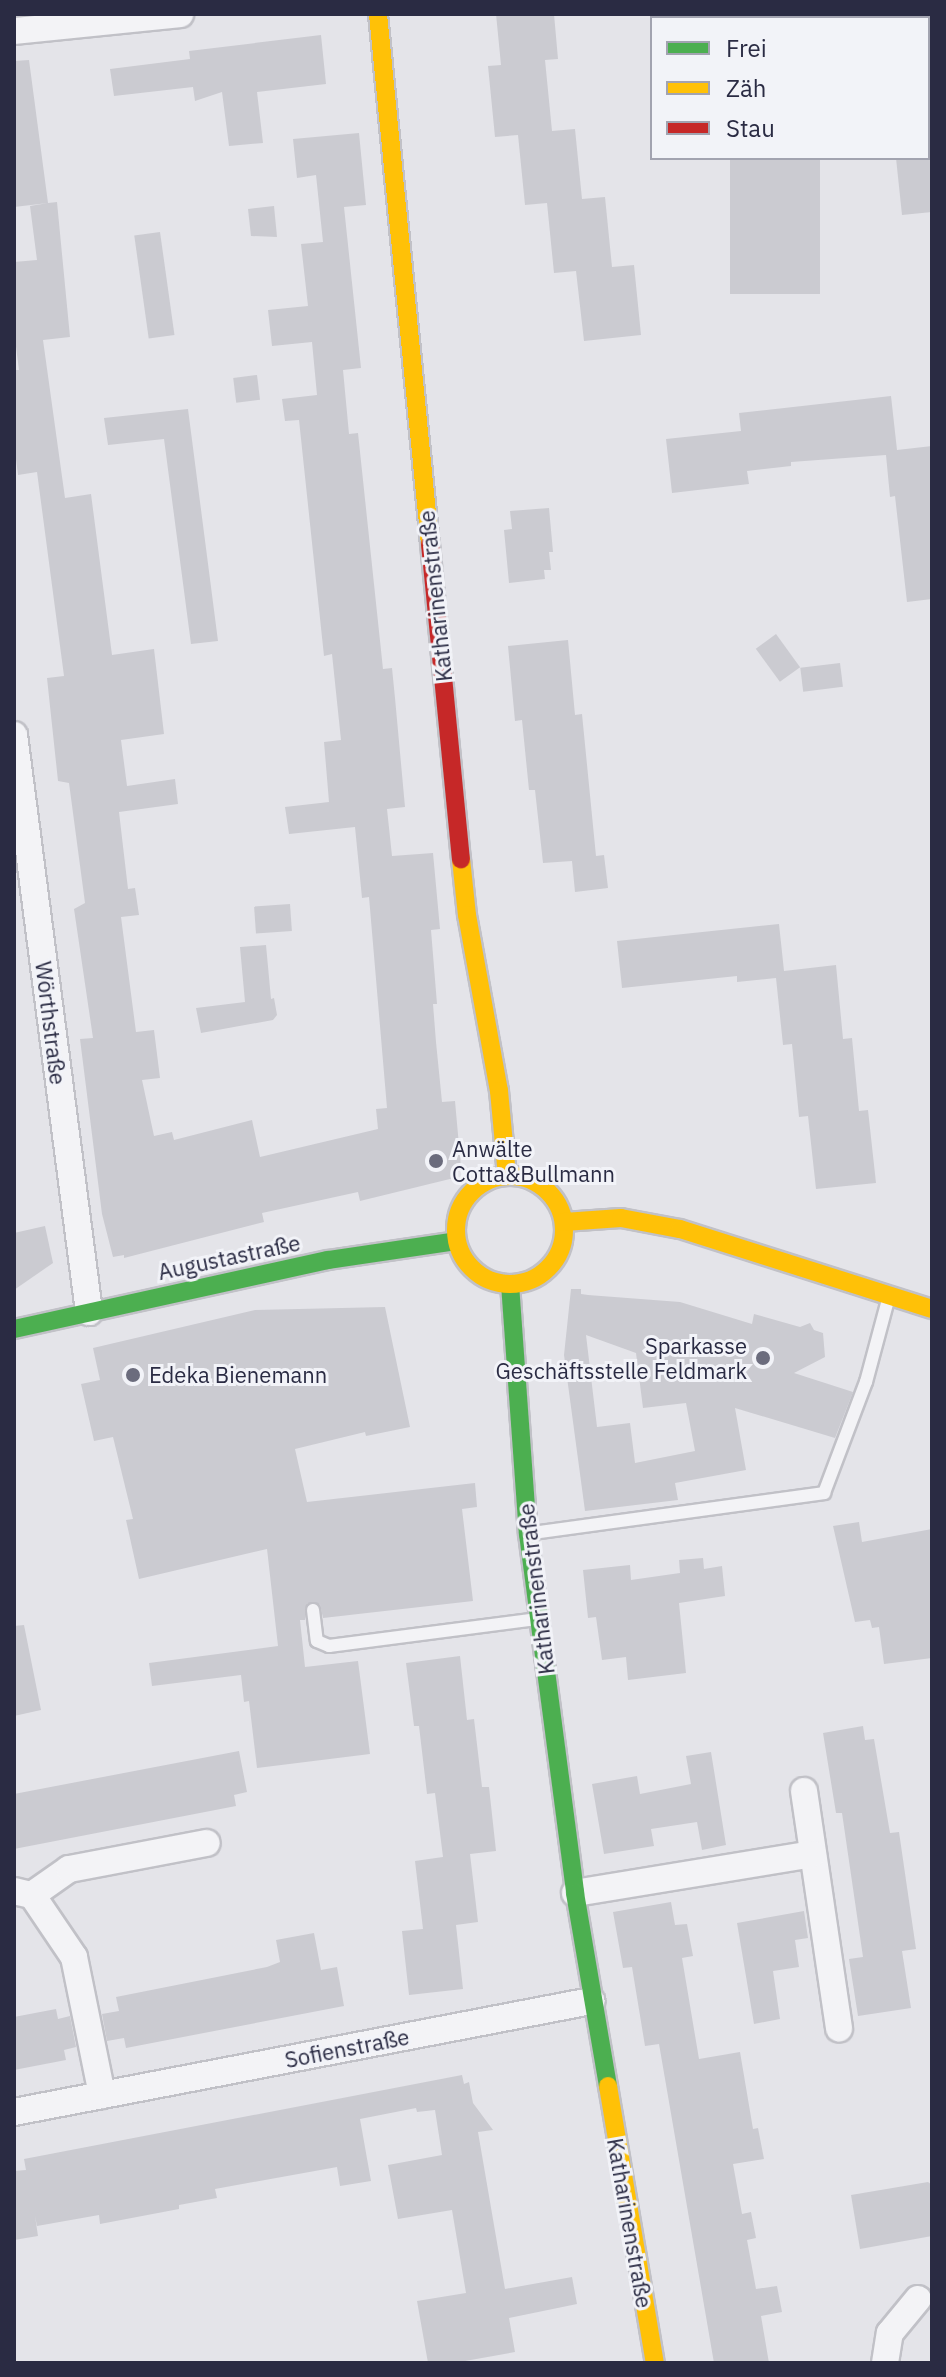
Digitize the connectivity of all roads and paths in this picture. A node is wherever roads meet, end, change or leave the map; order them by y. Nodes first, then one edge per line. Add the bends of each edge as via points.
1 (180, 14) edge
2 (378, 14) edge
3 (14, 31) edge
4 (14, 735) edge
5 (507, 1175) junction
6 (564, 1222) junction
7 (456, 1241) junction
8 (510, 1284) junction
9 (889, 1297) junction
10 (932, 1309) edge
11 (89, 1312) junction
12 (14, 1329) edge
13 (528, 1534) junction
14 (313, 1610) dead end
15 (539, 1619) junction
16 (804, 1791) dead end
17 (207, 1843) dead end
18 (813, 1854) junction
19 (23, 1893) edge
20 (575, 1893) junction
21 (591, 2001) junction
22 (839, 2028) dead end
23 (102, 2095) junction
24 (14, 2112) edge
25 (918, 2299) dead end
26 (655, 2363) edge
27 (885, 2363) edge

1 - 3 street
2 - 5 street, Katharinenstraße via 467,915 499,1091
4 - 11 street, Wörthstraße
5 - 6 street via 531,1180 551,1193
5 - 7 street via 473,1189 461,1204
6 - 8 street via 563,1240 551,1265 529,1281
6 - 9 street via 621,1218 680,1229
7 - 8 street via 475,1273
7 - 11 street, Augustastraße via 328,1260
8 - 13 street, Katharinenstraße
9 - 10 street
9 - 13 lane via 866,1382 824,1493
11 - 12 street, Augustastraße
13 - 15 street, Katharinenstraße
14 - 15 lane via 317,1641 329,1646
15 - 20 street, Katharinenstraße
16 - 18 street
17 - 19 street via 69,1869
18 - 20 street
18 - 22 street
19 - 23 street via 74,1957
20 - 21 street, Katharinenstraße
21 - 23 street, Sofienstraße
21 - 26 street, Katharinenstraße
23 - 24 street, Sofienstraße
25 - 27 street via 890,2333

